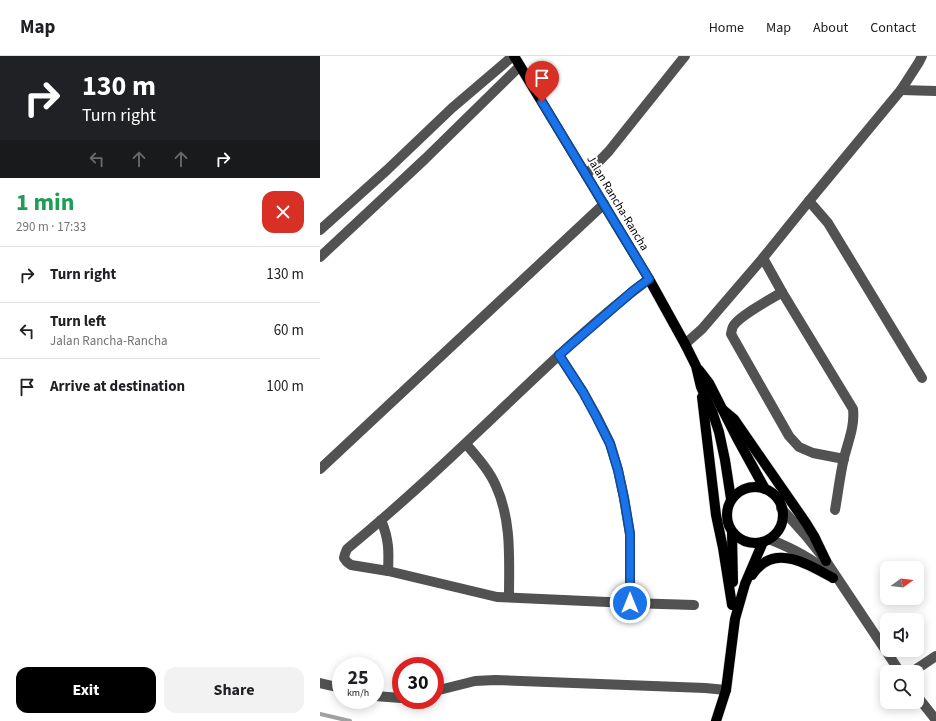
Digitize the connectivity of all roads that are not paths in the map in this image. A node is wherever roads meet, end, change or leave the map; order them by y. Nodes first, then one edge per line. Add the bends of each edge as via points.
1 (514, 56) edge
2 (685, 56) edge
3 (922, 56) edge
4 (520, 66) junction
5 (901, 90) junction
6 (936, 91) edge
7 (586, 176) junction
8 (809, 201) junction
9 (604, 204) junction
10 (320, 230) edge
11 (320, 257) edge
12 (763, 258) junction
13 (649, 279) junction
14 (782, 292) junction
15 (685, 344) junction
16 (559, 355) junction
17 (696, 366) junction
18 (922, 378) dead end
19 (701, 387) junction
20 (722, 409) junction
21 (466, 444) junction
22 (844, 459) junction
23 (320, 469) edge
24 (765, 489) junction
25 (731, 499) junction
26 (781, 508) junction
27 (835, 510) dead end
28 (381, 520) junction
29 (732, 533) junction
30 (766, 540) junction
31 (826, 561) junction
32 (388, 571) junction
33 (833, 578) junction
34 (744, 584) junction
35 (847, 592) junction
36 (509, 597) junction
37 (630, 603) junction
38 (694, 605) dead end
39 (732, 605) junction
40 (735, 619) junction
41 (936, 656) edge
42 (895, 665) edge
43 (922, 665) edge
44 (320, 684) edge
45 (332, 686) edge
46 (444, 690) edge
47 (726, 690) junction
48 (924, 705) edge
49 (936, 720) edge
50 (716, 721) edge

1 - 4 main road, Jalan Rancha-Rancha
1 - 10 street via 452,108
2 - 7 street
3 - 5 street
4 - 7 main road, Jalan Rancha-Rancha
4 - 11 street
5 - 6 street
5 - 8 street
7 - 9 main road, Jalan Rancha-Rancha
8 - 12 street
8 - 18 street via 828,223
9 - 13 main road, Jalan Rancha-Rancha
9 - 23 street
12 - 14 street
12 - 15 street via 702,329
13 - 15 main road, Jalan Rancha-Rancha
13 - 16 street
14 - 22 street via 852,410 854,417
14 - 22 street via 735,323 731,334 789,436 799,447
15 - 17 main road, Jalan Rancha-Rancha
16 - 21 street
16 - 37 street via 597,418 610,444 618,470 630,534
17 - 19 main road
17 - 20 main road via 709,383
19 - 25 main road via 719,432
19 - 39 main road via 716,515
20 - 24 main road
20 - 31 main road via 734,419 767,466 810,529
21 - 28 street
21 - 36 street via 486,468 503,506 508,525
22 - 27 street
24 - 25 main road via 746,488
24 - 26 main road via 778,500
25 - 29 main road via 727,516
26 - 30 main road via 781,526
26 - 31 street
28 - 32 street via 389,547
28 - 32 street via 347,549 344,558 352,565
29 - 30 main road via 752,543
29 - 39 main road
30 - 33 street via 803,554
30 - 34 main road
31 - 35 street
32 - 36 street via 497,597
33 - 34 main road via 805,563 785,558 772,559 760,565
33 - 35 street
34 - 40 main road
35 - 42 street
36 - 37 street
37 - 38 street
39 - 40 main road
40 - 47 main road
41 - 43 street
44 - 45 street
46 - 47 street via 476,681 495,680
47 - 50 main road
48 - 49 street

